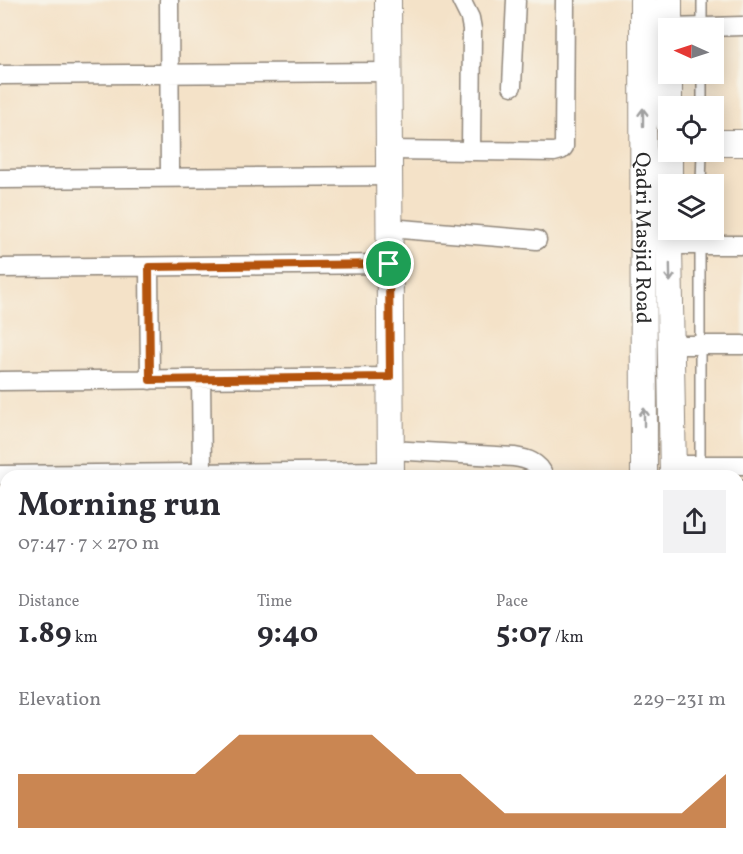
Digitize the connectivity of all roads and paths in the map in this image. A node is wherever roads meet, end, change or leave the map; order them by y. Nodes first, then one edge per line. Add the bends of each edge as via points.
1 (169, 0) edge
2 (388, 0) edge
3 (461, 0) edge
4 (516, 0) edge
5 (565, 0) edge
6 (643, 0) edge
7 (669, 0) edge
8 (702, 0) edge
9 (669, 18) edge
10 (702, 18) edge
11 (724, 27) edge
12 (743, 27) edge
13 (388, 72) junction
14 (170, 74) junction
15 (0, 75) edge
16 (512, 86) dead end
17 (724, 143) edge
18 (743, 143) edge
19 (388, 150) junction
20 (471, 151) junction
21 (669, 162) edge
22 (389, 176) junction
23 (170, 177) junction
24 (0, 178) edge
25 (389, 228) junction
26 (537, 240) dead end
27 (688, 240) edge
28 (699, 240) edge
29 (716, 240) edge
30 (669, 245) junction
31 (743, 245) edge
32 (389, 264) junction
33 (149, 267) junction
34 (0, 268) edge
35 (671, 345) junction
36 (700, 345) junction
37 (743, 345) edge
38 (390, 377) junction
39 (201, 379) junction
40 (150, 380) junction
41 (0, 381) edge
42 (391, 465) edge
43 (743, 465) edge
44 (206, 470) edge
45 (288, 470) edge
46 (542, 470) edge
47 (644, 470) edge
48 (673, 470) edge
49 (700, 470) edge

1 - 14 street
2 - 13 street
3 - 20 street via 472,29
4 - 16 street
5 - 20 street via 564,147 554,152
47 -> 6 street, Qadri Masjid Road
7 - 9 street, Qadri Masjid Road
8 - 10 lane
11 - 12 street
13 - 14 street
13 - 19 street
14 - 15 street
14 - 23 street
17 - 18 street
19 - 20 street
19 - 22 street
21 - 30 street, Qadri Masjid Road
22 - 23 street
22 - 25 street
23 - 24 street
25 - 26 street
25 - 32 street
27 - 30 street
28 - 36 lane
29 - 31 street
30 -> 35 street, Qadri Masjid Road
32 - 33 street
32 - 38 street
33 - 34 street
33 - 40 street
35 - 36 street
35 - 48 street, Qadri Masjid Road
36 - 37 street
36 - 49 lane
38 - 39 street
38 - 42 street
39 - 40 street
39 - 44 street
40 - 41 street
42 - 45 street
42 - 46 street via 514,457 530,460
43 - 49 street
48 - 49 street

